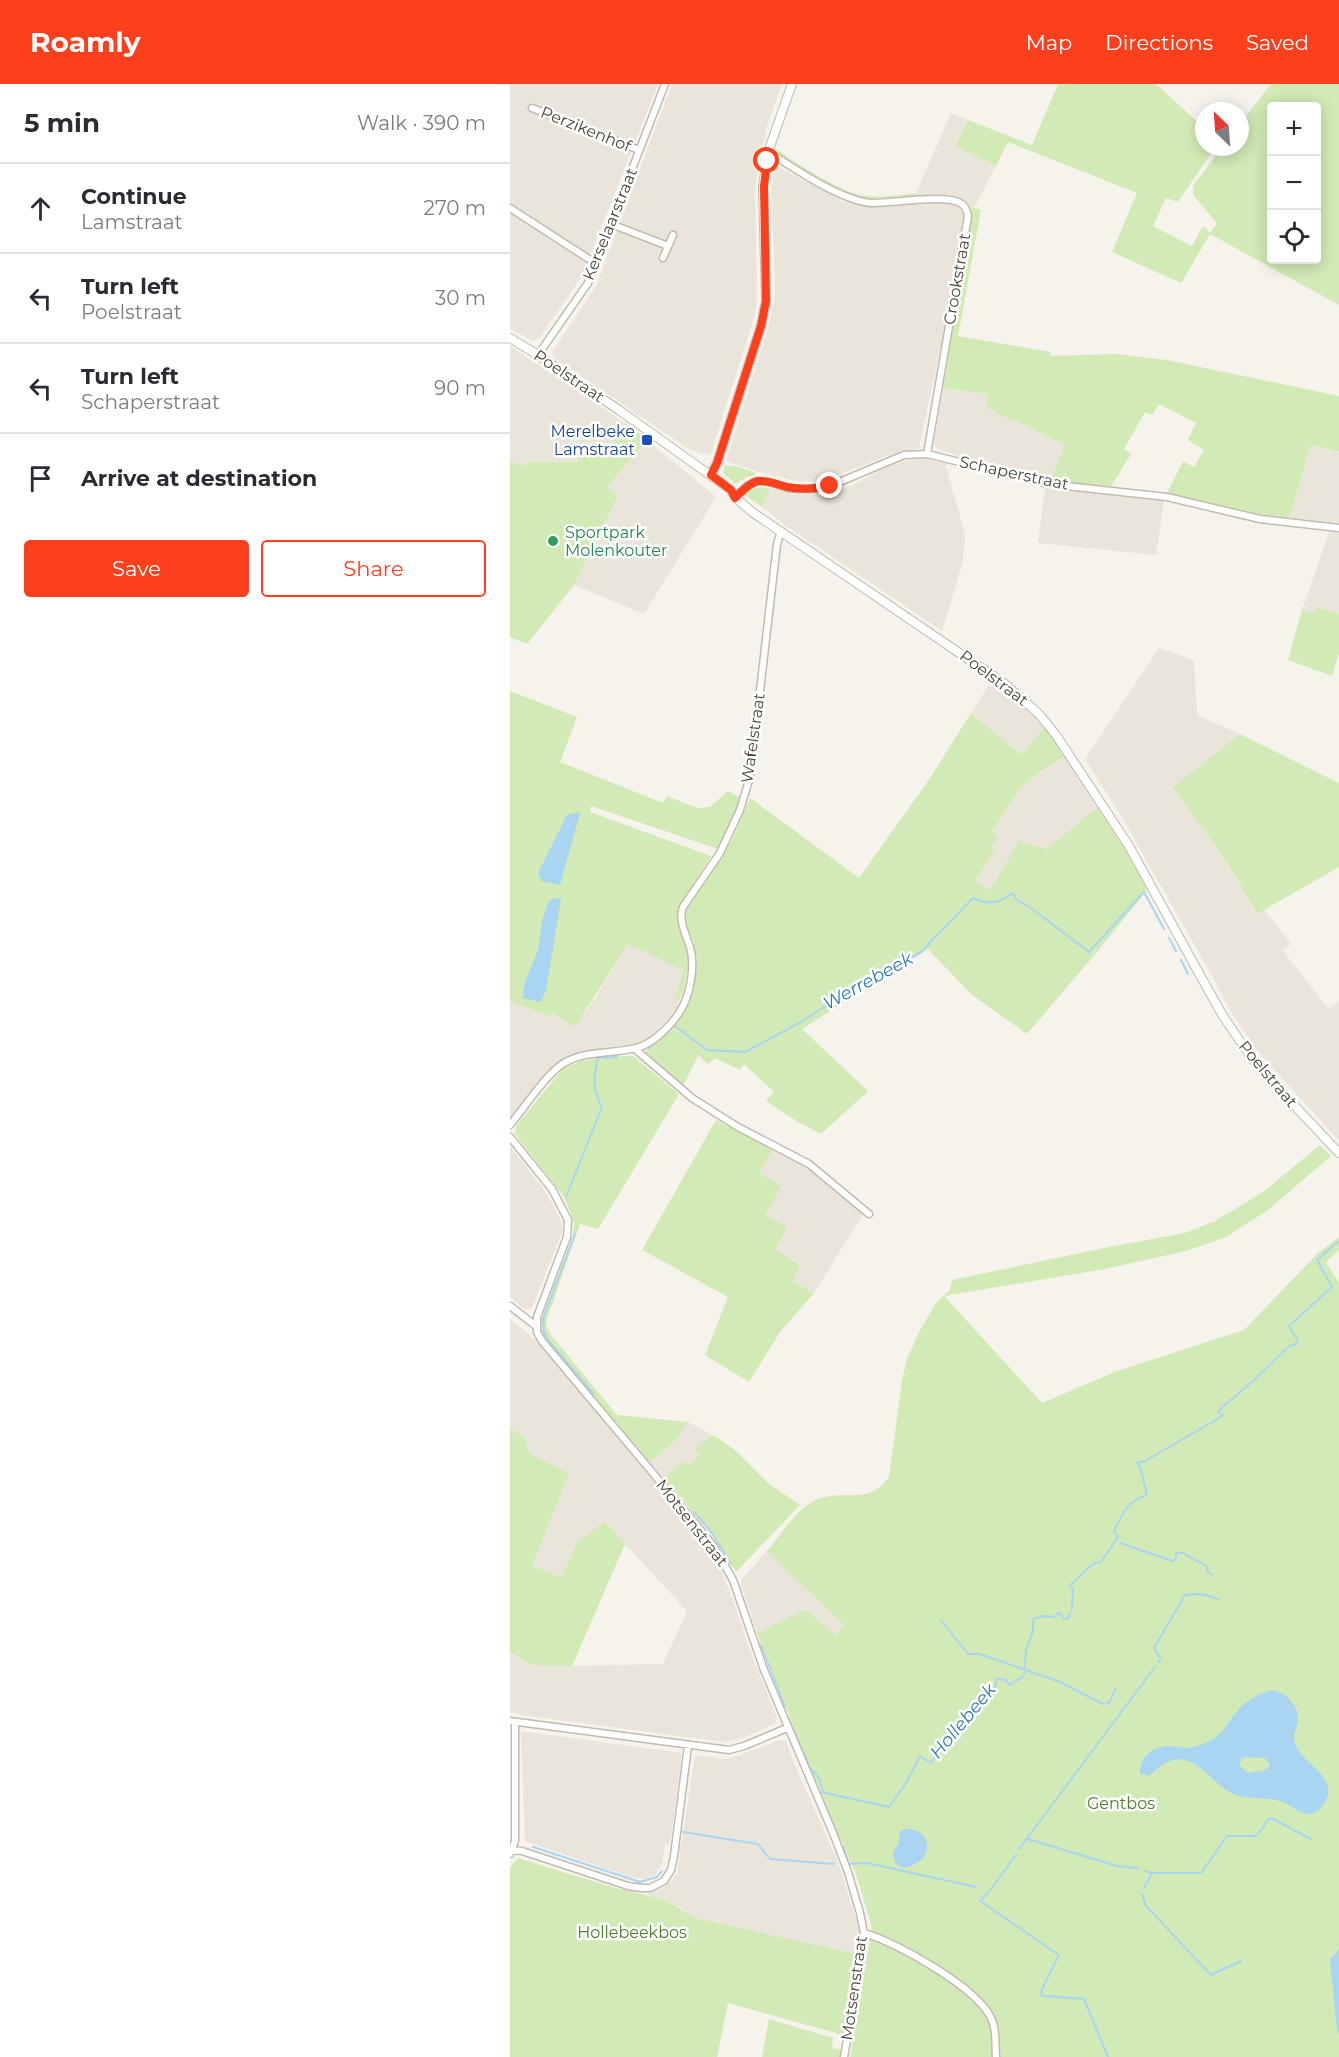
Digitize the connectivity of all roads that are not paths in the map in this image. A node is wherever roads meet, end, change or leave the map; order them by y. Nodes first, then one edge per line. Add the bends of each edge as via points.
1 (664, 84) edge
2 (792, 84) edge
3 (532, 108) dead end
4 (639, 150) junction
5 (768, 152) junction
6 (510, 208) edge
7 (611, 224) junction
8 (674, 235) dead end
9 (668, 246) junction
10 (663, 258) dead end
11 (595, 263) junction
12 (510, 338) edge
13 (538, 355) junction
14 (927, 453) junction
15 (711, 475) junction
16 (735, 498) junction
17 (1339, 528) edge
18 (781, 531) junction
19 (635, 1049) junction
20 (510, 1125) edge
21 (510, 1137) edge
22 (1339, 1153) edge
23 (869, 1214) dead end
24 (510, 1306) edge
25 (536, 1326) junction
26 (512, 1721) edge
27 (787, 1728) junction
28 (688, 1746) junction
29 (511, 1852) edge
30 (864, 1934) junction
31 (844, 2057) edge
32 (996, 2057) edge

1 - 4 street, Kerselaarstraat
2 - 5 street
3 - 4 street, Perzikenhof
4 - 7 street, Kerselaarstraat
5 - 14 street, Crookstraat via 848,198 873,203 959,202 967,210
5 - 15 street via 764,186 766,301
6 - 11 street
7 - 9 street
7 - 11 street, Kerselaarstraat
8 - 9 street
9 - 10 street
11 - 13 street, Kerselaarstraat via 588,284
12 - 13 street, Poelstraat
13 - 15 street, Poelstraat
14 - 16 street, Schaperstraat via 904,454 830,486 799,488 756,481
14 - 17 street, Schaperstraat via 1048,484 1167,497 1260,519
15 - 16 street, Poelstraat via 731,490
16 - 18 street, Poelstraat
18 - 19 street, Wafelstraat via 750,777 720,853 681,913 691,959 683,1005 658,1035
18 - 22 street, Poelstraat via 1005,684 1039,714 1129,846 1244,1047
19 - 20 street, Wafelstraat via 594,1053 563,1063
19 - 23 street via 692,1098 799,1158
21 - 25 street via 552,1189 568,1220 567,1237
24 - 25 street
25 - 27 street, Motsenstraat via 542,1341 714,1547 733,1580
26 - 28 street
26 - 29 street via 515,1841
27 - 28 street via 729,1750
27 - 30 street, Motsenstraat via 848,1872
28 - 29 street via 674,1856 664,1881 650,1888 628,1886 533,1855
30 - 31 street, Motsenstraat
30 - 32 street via 878,1937 943,1974 981,2003 994,2027

